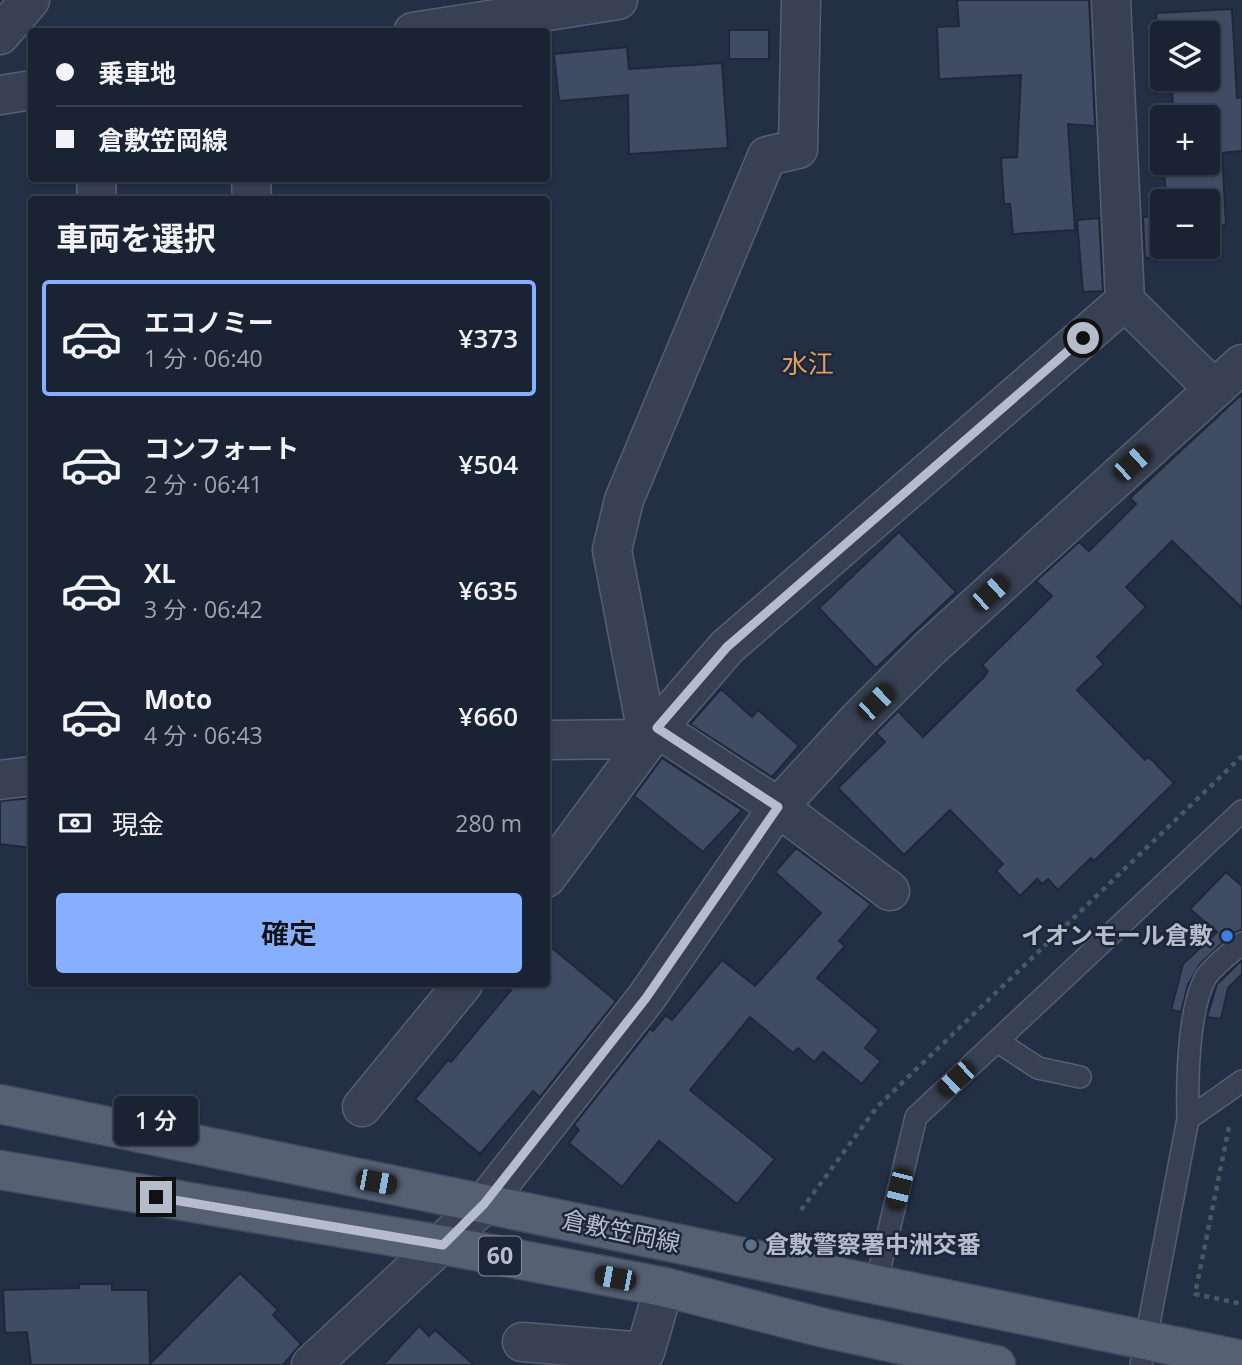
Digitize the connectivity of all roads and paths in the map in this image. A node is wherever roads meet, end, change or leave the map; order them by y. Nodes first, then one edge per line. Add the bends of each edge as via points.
1 (30, 0) edge
2 (618, 0) edge
3 (801, 0) edge
4 (1111, 0) edge
5 (500, 9) edge
6 (428, 28) edge
7 (0, 36) edge
8 (28, 91) edge
9 (0, 95) edge
10 (1125, 301) junction
11 (1242, 364) edge
12 (1214, 389) junction
13 (652, 734) junction
14 (550, 740) edge
15 (1242, 756) edge
16 (28, 776) edge
17 (0, 780) edge
18 (778, 807) junction
19 (1242, 811) edge
20 (550, 873) edge
21 (890, 891) dead end
22 (1242, 943) edge
23 (461, 987) edge
24 (997, 1041) junction
25 (1080, 1077) dead end
26 (1242, 1081) edge
27 (0, 1104) edge
28 (362, 1107) dead end
29 (1188, 1119) junction
30 (1230, 1122) dead end
31 (0, 1170) edge
32 (484, 1204) junction
33 (801, 1210) dead end
34 (443, 1245) junction
35 (876, 1284) junction
36 (664, 1287) junction
37 (1242, 1304) edge
38 (522, 1342) dead end
39 (1144, 1353) edge
40 (1242, 1360) edge
41 (311, 1365) edge
42 (996, 1365) edge

1 - 7 street
2 - 5 street
3 - 13 street via 798,149 767,156 624,500 612,550
4 - 10 street
5 - 6 street
8 - 9 street
10 - 12 street
10 - 13 street via 727,647
11 - 12 street
12 - 18 street via 929,649
13 - 14 street
13 - 18 street
13 - 20 street
15 - 33 path via 877,1107
16 - 17 street
18 - 21 street
18 - 32 street via 646,998
19 - 24 lane
22 - 29 lane via 1206,977 1195,1015 1187,1080
23 - 28 street
24 - 25 lane via 1038,1068
24 - 35 lane via 916,1117
26 - 29 lane
27 - 32 main road, 倉敷笠岡線 / 60
29 - 39 lane
30 - 37 path via 1195,1294
31 - 34 main road, 倉敷笠岡線 / 60
32 - 34 street
32 - 35 main road, 倉敷笠岡線 / 60
34 - 36 main road, 倉敷笠岡線 / 60
34 - 41 street
35 - 39 main road, 倉敷笠岡線 / 60
36 - 38 street via 645,1352
36 - 42 main road, 倉敷笠岡線 / 60
39 - 40 main road, 倉敷笠岡線 / 60

